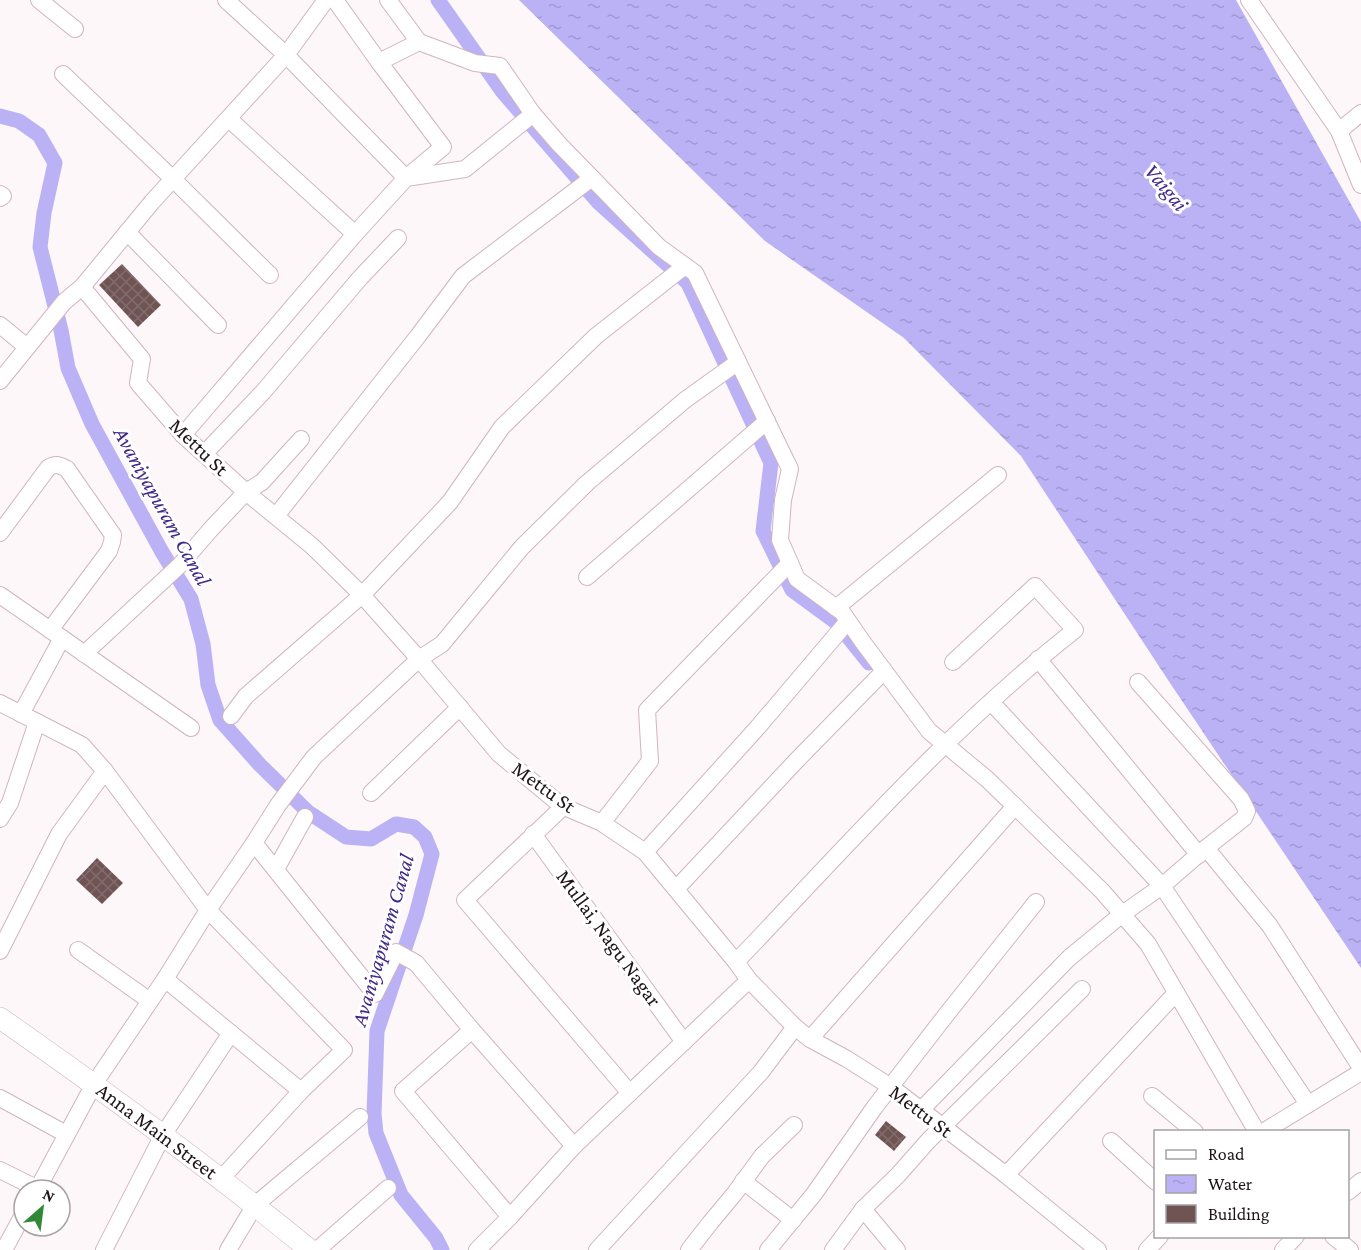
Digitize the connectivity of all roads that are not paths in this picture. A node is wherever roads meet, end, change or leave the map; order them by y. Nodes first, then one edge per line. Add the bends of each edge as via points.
1 (39, 0) edge
2 (226, 0) edge
3 (326, 0) edge
4 (335, 0) edge
5 (388, 0) edge
6 (1249, 0) edge
7 (75, 29) dead end
8 (419, 42) junction
9 (286, 55) junction
10 (379, 62) junction
11 (63, 74) dead end
12 (1361, 113) edge
13 (528, 118) junction
14 (229, 119) junction
15 (1339, 131) junction
16 (406, 178) junction
17 (173, 179) junction
18 (586, 182) junction
19 (1361, 185) edge
20 (127, 232) junction
21 (355, 234) junction
22 (398, 238) dead end
23 (679, 270) junction
24 (270, 274) dead end
25 (82, 287) junction
26 (0, 325) edge
27 (218, 325) dead end
28 (27, 347) junction
29 (732, 367) junction
30 (0, 381) edge
31 (760, 428) junction
32 (183, 435) junction
33 (300, 439) dead end
34 (204, 454) junction
35 (998, 475) dead end
36 (246, 492) junction
37 (276, 516) junction
38 (0, 533) edge
39 (785, 568) junction
40 (587, 577) dead end
41 (0, 595) edge
42 (362, 595) junction
43 (836, 608) junction
44 (844, 626) junction
45 (56, 634) junction
46 (84, 654) junction
47 (419, 659) junction
48 (1038, 659) junction
49 (953, 662) dead end
50 (881, 675) junction
51 (1138, 682) dead end
52 (991, 702) junction
53 (0, 703) edge
54 (460, 707) junction
55 (21, 714) junction
56 (231, 716) dead end
57 (37, 722) junction
58 (192, 728) dead end
59 (941, 748) junction
60 (105, 771) junction
61 (371, 793) dead end
62 (564, 806) junction
63 (1011, 810) junction
64 (1, 815) edge
65 (305, 818) dead end
66 (602, 823) junction
67 (533, 834) junction
68 (254, 843) junction
69 (645, 852) junction
70 (1202, 852) junction
71 (276, 869) junction
72 (1162, 886) junction
73 (676, 889) junction
74 (1036, 903) dead end
75 (208, 910) junction
76 (1118, 917) junction
77 (78, 950) dead end
78 (0, 951) edge
79 (736, 962) junction
80 (165, 979) junction
81 (749, 980) junction
82 (1082, 989) dead end
83 (1174, 996) junction
84 (150, 1001) junction
85 (0, 1018) edge
86 (795, 1027) junction
87 (472, 1030) junction
88 (231, 1033) junction
89 (810, 1039) junction
90 (684, 1042) junction
91 (1361, 1070) edge
92 (94, 1084) junction
93 (891, 1087) junction
94 (301, 1091) junction
95 (630, 1093) junction
96 (1152, 1096) dead end
97 (0, 1098) edge
98 (1308, 1104) junction
99 (921, 1110) junction
100 (360, 1117) dead end
101 (794, 1125) dead end
102 (943, 1127) junction
103 (1194, 1130) edge
104 (1256, 1130) edge
105 (1265, 1130) edge
106 (66, 1134) junction
107 (164, 1135) junction
108 (1111, 1141) dead end
109 (574, 1146) junction
110 (0, 1170) edge
111 (1006, 1175) junction
112 (16, 1178) edge
113 (43, 1178) edge
114 (220, 1180) junction
115 (743, 1181) junction
116 (1154, 1181) edge
117 (1361, 1181) edge
118 (388, 1188) dead end
119 (1349, 1190) edge
120 (255, 1205) junction
121 (863, 1209) junction
122 (510, 1217) junction
123 (793, 1220) junction
124 (12, 1236) edge
125 (1158, 1238) edge
126 (1294, 1238) edge
127 (1335, 1238) edge
128 (4, 1250) edge
129 (104, 1250) edge
130 (228, 1250) edge
131 (310, 1250) edge
132 (317, 1250) edge
133 (477, 1250) edge
134 (597, 1250) edge
135 (689, 1250) edge
136 (768, 1250) edge
137 (833, 1250) edge
138 (897, 1250) edge
139 (1098, 1250) edge
140 (1147, 1250) edge
141 (1283, 1250) edge
142 (1350, 1250) edge

1 - 7 street
2 - 9 street
3 - 9 street
4 - 10 street
5 - 8 street
6 - 15 street
8 - 10 street
8 - 13 street via 500,66
9 - 14 street
9 - 16 street
10 - 16 street via 443,147
11 - 17 street
12 - 15 street
13 - 16 street via 465,169
13 - 18 street via 559,144
14 - 17 street
14 - 21 street
15 - 19 street
16 - 21 street
17 - 20 street
17 - 24 street
18 - 23 street
18 - 37 street via 463,276
20 - 25 street
20 - 27 street
21 - 32 street
22 - 34 street
23 - 29 street via 695,273
23 - 42 street via 596,336 501,427 450,502
25 - 28 street via 64,302
25 - 32 street, Mettu St via 142,359 138,383
26 - 28 street
28 - 30 street
29 - 31 street
29 - 47 street via 685,400 587,483 522,546 442,644
31 - 39 street via 790,469 780,540
31 - 40 street
32 - 34 street, Mettu St
33 - 36 street via 262,482
34 - 36 street, Mettu St
35 - 43 street
36 - 37 street, Mettu St
36 - 46 street via 180,565
37 - 42 street, Mettu St
38 - 45 street via 48,468 58,464 67,469 113,535 109,551
39 - 43 street
39 - 66 street via 647,710 650,761
41 - 45 street
42 - 47 street, Mettu St
42 - 56 street via 246,696
43 - 44 street via 842,612
44 - 50 street
44 - 69 street
45 - 46 street
45 - 55 street
46 - 58 street
47 - 54 street, Mettu St
47 - 68 street via 314,757
48 - 49 street via 1075,630 1035,586
48 - 52 street
48 - 70 street
50 - 59 street
50 - 73 street
51 - 70 street via 1241,800 1247,812
52 - 59 street
52 - 72 street
53 - 55 street
54 - 61 street
54 - 62 street, Mettu St via 499,754
55 - 57 street
57 - 60 street via 82,745
57 - 64 street via 10,803
59 - 63 street via 987,779
59 - 79 street
60 - 75 street
60 - 78 street via 59,834
62 - 66 street, Mettu St
62 - 67 street
63 - 76 street via 1102,891
63 - 89 street
65 - 71 street
66 - 69 street, Mettu St
67 - 90 street, Mullai, Nagu Nagar
67 - 95 street via 465,900
68 - 71 street
68 - 75 street
69 - 73 street, Mettu St
70 - 72 street
70 - 91 street via 1270,927
71 - 87 street via 375,994 396,952 416,963
72 - 76 street
72 - 98 street
73 - 79 street, Mettu St
74 - 93 street
75 - 80 street
75 - 94 street via 344,1050
76 - 83 street via 1148,944
76 - 99 street via 1069,958
77 - 84 street
79 - 81 street, Mettu St
80 - 84 street
80 - 88 street
81 - 86 street, Mettu St
81 - 90 street
82 - 102 street
83 - 104 street
83 - 111 street
84 - 92 street
85 - 92 street, Anna Main Street
86 - 89 street, Mettu St
86 - 134 street via 761,1072
87 - 109 street
87 - 122 street via 403,1091
88 - 94 street
88 - 107 street
89 - 93 street, Mettu St
90 - 95 street
91 - 98 street
92 - 106 street
92 - 107 street, Anna Main Street
93 - 99 street, Mettu St
93 - 123 street
94 - 114 street
95 - 109 street
96 - 103 street
97 - 106 street
98 - 105 street
99 - 102 street, Mettu St
100 - 120 street
101 - 115 street
102 - 111 street, Mettu St
102 - 121 street
106 - 113 street
107 - 114 street, Anna Main Street
107 - 129 street
108 - 116 street
109 - 122 street
110 - 112 street
111 - 139 street, Mettu St
114 - 120 street, Anna Main Street
115 - 123 street
115 - 135 street
117 - 119 street
118 - 132 street
120 - 130 street
120 - 131 street, Anna Main Street
121 - 137 street
121 - 138 street
122 - 133 street
123 - 136 street
124 - 128 street
125 - 140 street
126 - 141 street
127 - 142 street

